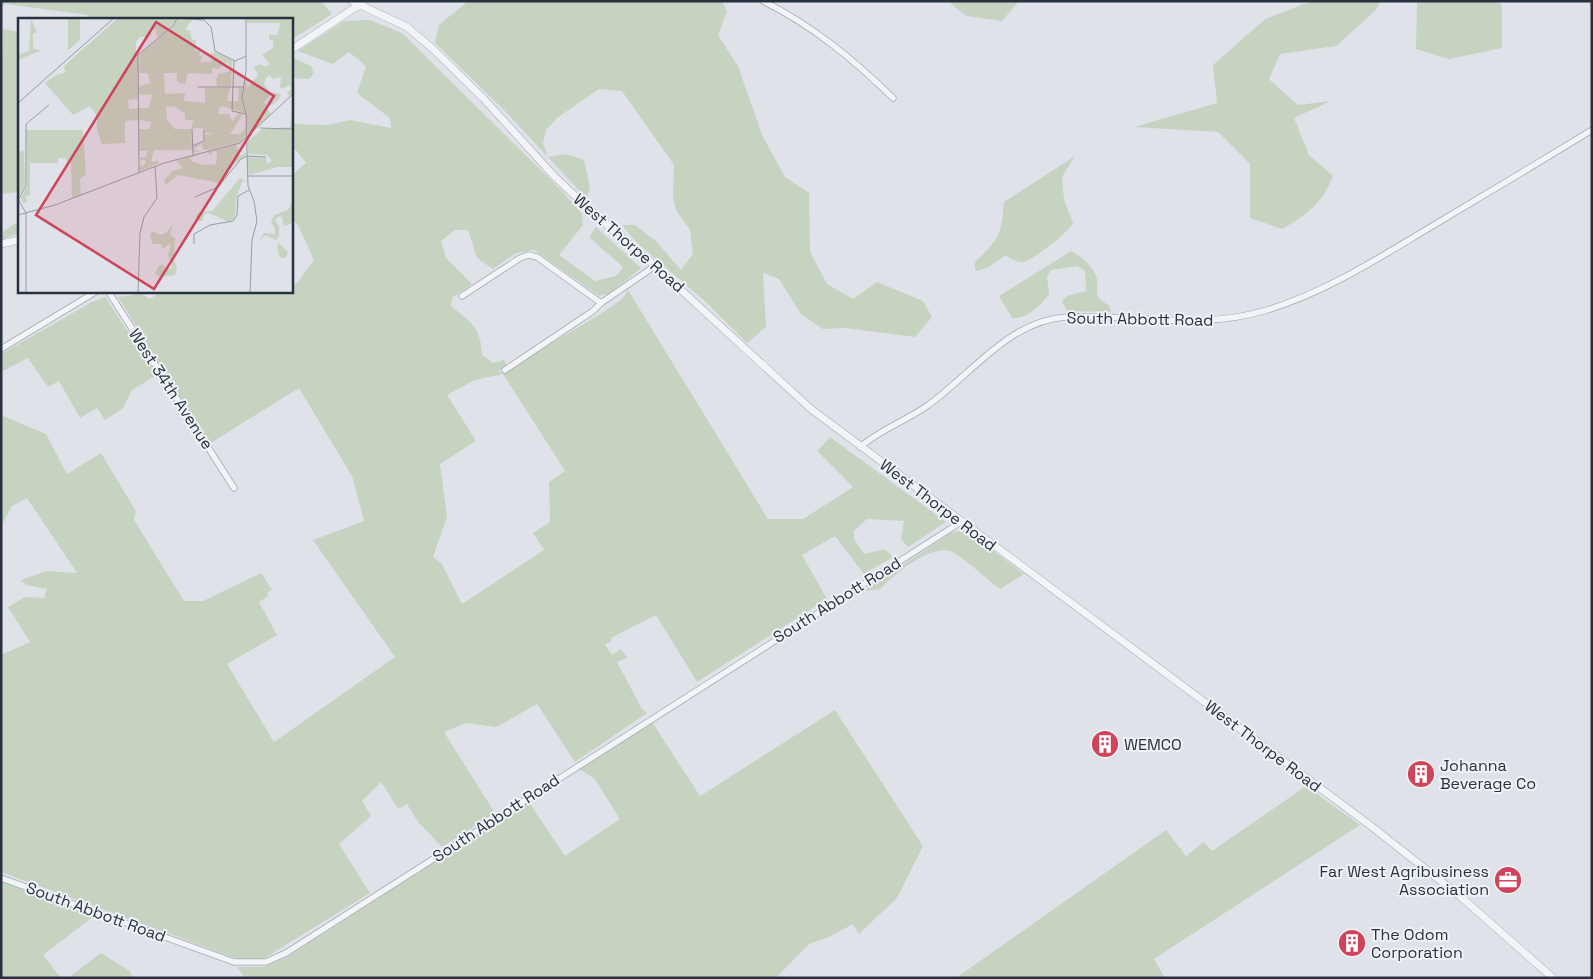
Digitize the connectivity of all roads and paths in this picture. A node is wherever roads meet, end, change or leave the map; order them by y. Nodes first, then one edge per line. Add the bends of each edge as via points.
1 (352, 1) edge
2 (764, 1) edge
3 (363, 3) edge
4 (292, 49) edge
5 (893, 98) dead end
6 (1592, 130) edge
7 (18, 240) edge
8 (1, 244) edge
9 (655, 266) junction
10 (95, 292) edge
11 (109, 292) edge
12 (462, 296) dead end
13 (601, 302) junction
14 (1, 349) edge
15 (505, 370) dead end
16 (860, 447) junction
17 (234, 488) dead end
18 (960, 522) junction
19 (1, 878) edge
20 (1553, 978) edge

1 - 3 street, West Thorpe Road
2 - 5 street via 796,18 836,46
3 - 4 street
3 - 9 street, West Thorpe Road via 407,27 433,49 554,176
6 - 16 street, South Abbott Road via 1362,269 1268,310 1204,322 1066,317 1041,321 1005,340 928,405
7 - 8 street
9 - 13 street
9 - 16 street, West Thorpe Road via 768,371
10 - 14 street
11 - 17 street, West 34th Avenue
12 - 13 street via 528,255 536,257
13 - 15 street via 593,311
16 - 18 street, West Thorpe Road
18 - 19 street, South Abbott Road via 286,953 266,962 234,962
18 - 20 street, West Thorpe Road via 1371,826 1461,897

